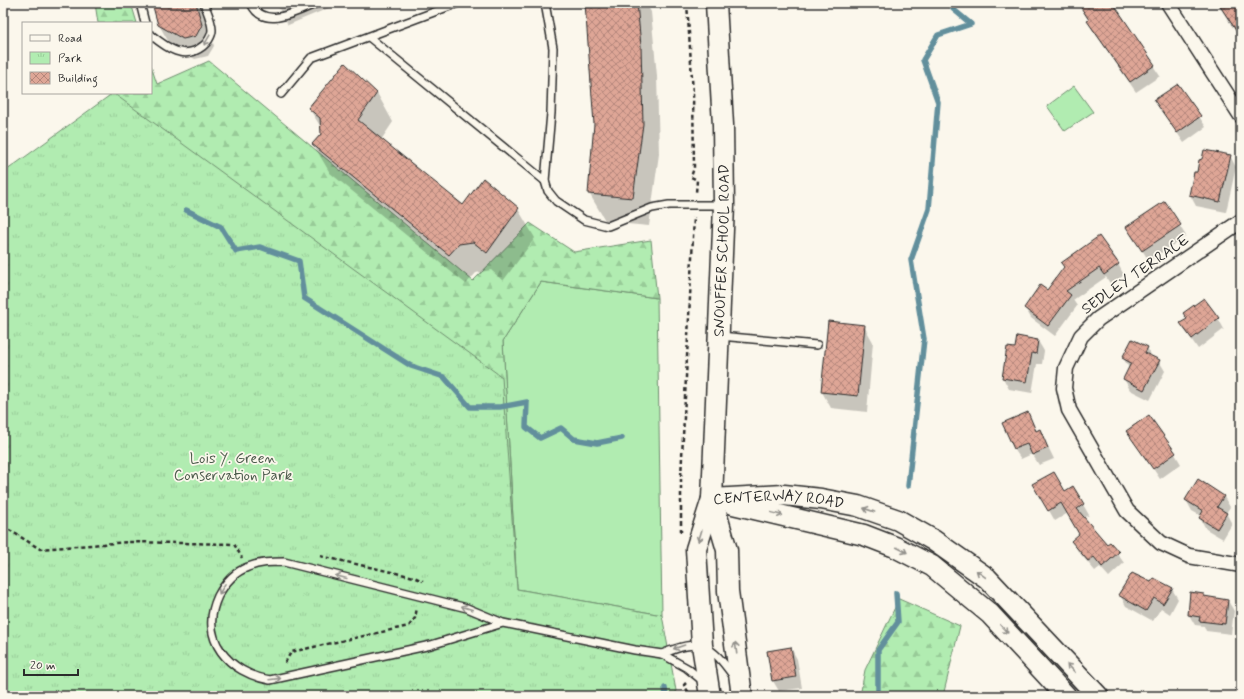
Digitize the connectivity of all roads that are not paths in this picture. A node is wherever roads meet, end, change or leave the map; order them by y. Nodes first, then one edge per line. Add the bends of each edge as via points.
1 (140, 3) edge
2 (204, 3) edge
3 (251, 3) edge
4 (317, 3) edge
5 (458, 3) edge
6 (545, 3) edge
7 (716, 3) edge
8 (1168, 3) edge
9 (145, 22) edge
10 (152, 36) edge
11 (369, 37) junction
12 (281, 94) dead end
13 (1241, 116) edge
14 (545, 180) junction
15 (724, 205) junction
16 (1241, 221) edge
17 (718, 336) junction
18 (818, 345) dead end
19 (712, 499) junction
20 (1241, 565) edge
21 (503, 623) junction
22 (702, 644) junction
23 (662, 654) junction
24 (709, 691) edge
25 (741, 691) edge
26 (1066, 696) edge
27 (1098, 696) edge

1 - 9 lane
2 -> 10 lane via 212,30 207,42 197,50 184,54 169,49
3 - 4 lane via 253,8 266,17 285,17
5 - 11 lane
6 - 14 lane via 553,48
7 - 15 main road, SNOUFFER SCHOOL ROAD via 723,125
8 - 13 street
11 - 12 lane via 311,58
11 - 14 lane
14 - 15 lane via 548,191 556,201 584,220 608,226 652,208 669,205
15 - 17 main road, SNOUFFER SCHOOL ROAD
16 - 20 street, SEDLEY TERRACE via 1098,319 1081,336 1066,368 1064,388 1069,410 1127,512 1162,543 1189,556
17 - 18 lane
17 - 19 main road, SNOUFFER SCHOOL ROAD
19 -> 22 main road, SNOUFFER SCHOOL ROAD via 696,550
25 -> 19 main road, SNOUFFER SCHOOL ROAD via 728,591 726,550
19 -> 26 main road, CENTERWAY ROAD via 864,535 932,566 990,614
27 -> 19 main road, CENTERWAY ROAD via 987,578 934,540 898,520 858,506 821,499 784,495
21 -> 21 lane via 467,608 284,562 262,562 247,567 223,586 216,602 212,628 224,655 243,672 270,680 431,644
21 - 23 lane
22 -> 23 lane via 683,645
22 - 24 main road, SNOUFFER SCHOOL ROAD
22 - 25 lane via 723,662
23 - 24 lane via 687,668

